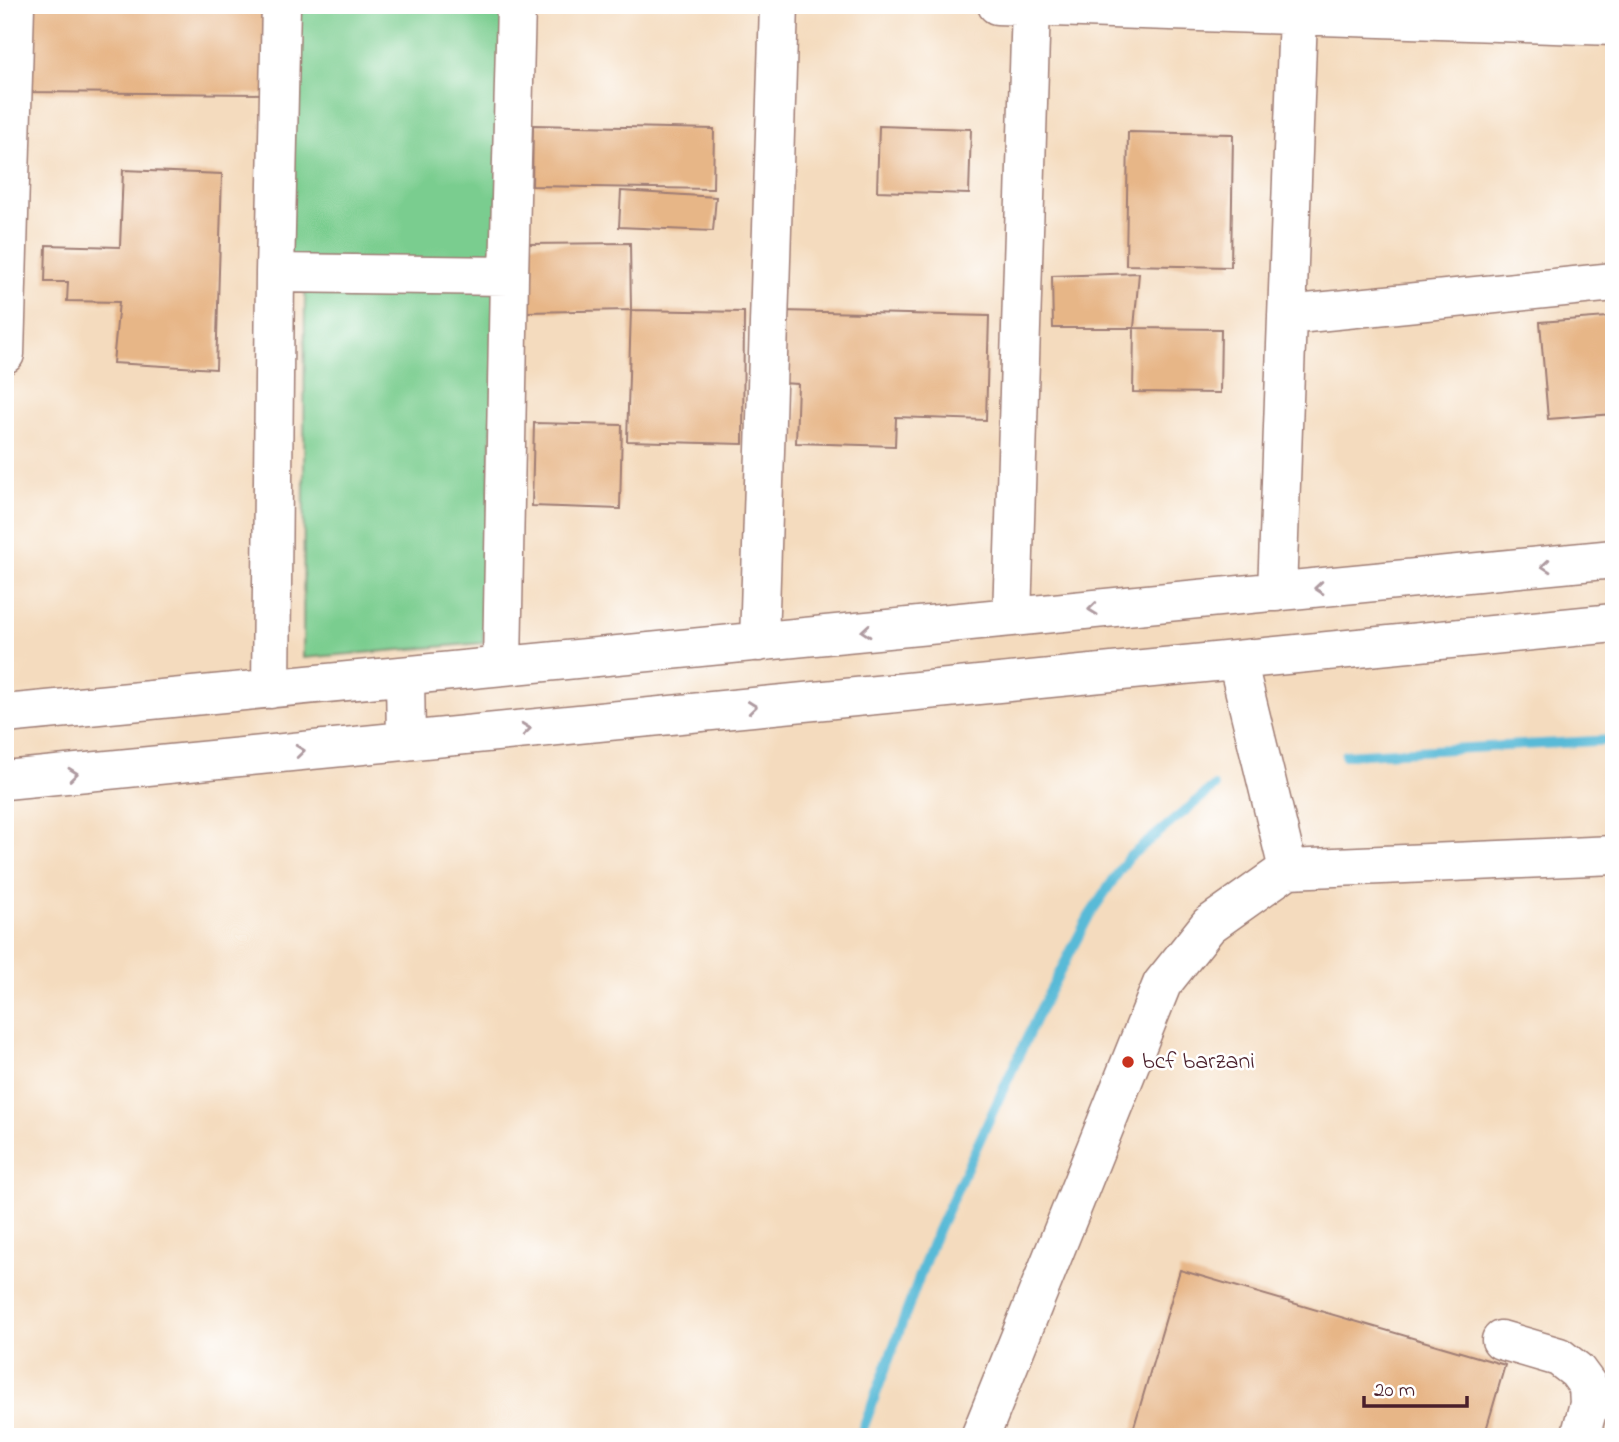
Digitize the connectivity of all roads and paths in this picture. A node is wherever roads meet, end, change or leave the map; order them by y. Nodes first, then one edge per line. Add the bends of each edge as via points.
1 (15, 5) edge
2 (281, 5) edge
3 (516, 5) edge
4 (779, 5) edge
5 (1014, 6) edge
6 (1153, 8) edge
7 (1408, 12) edge
8 (1298, 15) junction
9 (1614, 26) edge
10 (275, 273) junction
11 (509, 276) junction
12 (1614, 282) edge
13 (1287, 315) junction
14 (5, 354) edge
15 (1614, 559) edge
16 (1277, 592) junction
17 (1012, 617) junction
18 (1614, 623) edge
19 (759, 642) junction
20 (1237, 660) junction
21 (502, 666) junction
22 (405, 676) junction
23 (271, 689) junction
24 (5, 714) edge
25 (406, 741) junction
26 (5, 780) edge
27 (1614, 855) edge
28 (1288, 869) junction
29 (1501, 1340) dead end
30 (980, 1437) edge
31 (1580, 1437) edge

1 - 14 street
2 - 10 street
3 - 11 street
4 - 19 street
5 - 6 street
5 - 17 street
6 - 8 street
7 - 8 street
7 - 9 street
8 - 13 street
10 - 11 street
10 - 23 street
11 - 21 street
12 - 13 street
13 - 16 street
15 -> 16 street
16 -> 17 street
17 -> 19 street
18 - 20 street
19 - 21 street
25 -> 20 street
20 - 28 street
21 - 22 street
22 - 23 street
22 - 25 street
23 - 24 street
26 -> 25 street
27 - 28 street
28 - 30 street via 1209,925 1162,984
29 - 31 street via 1559,1357 1577,1371 1588,1386 1589,1404

